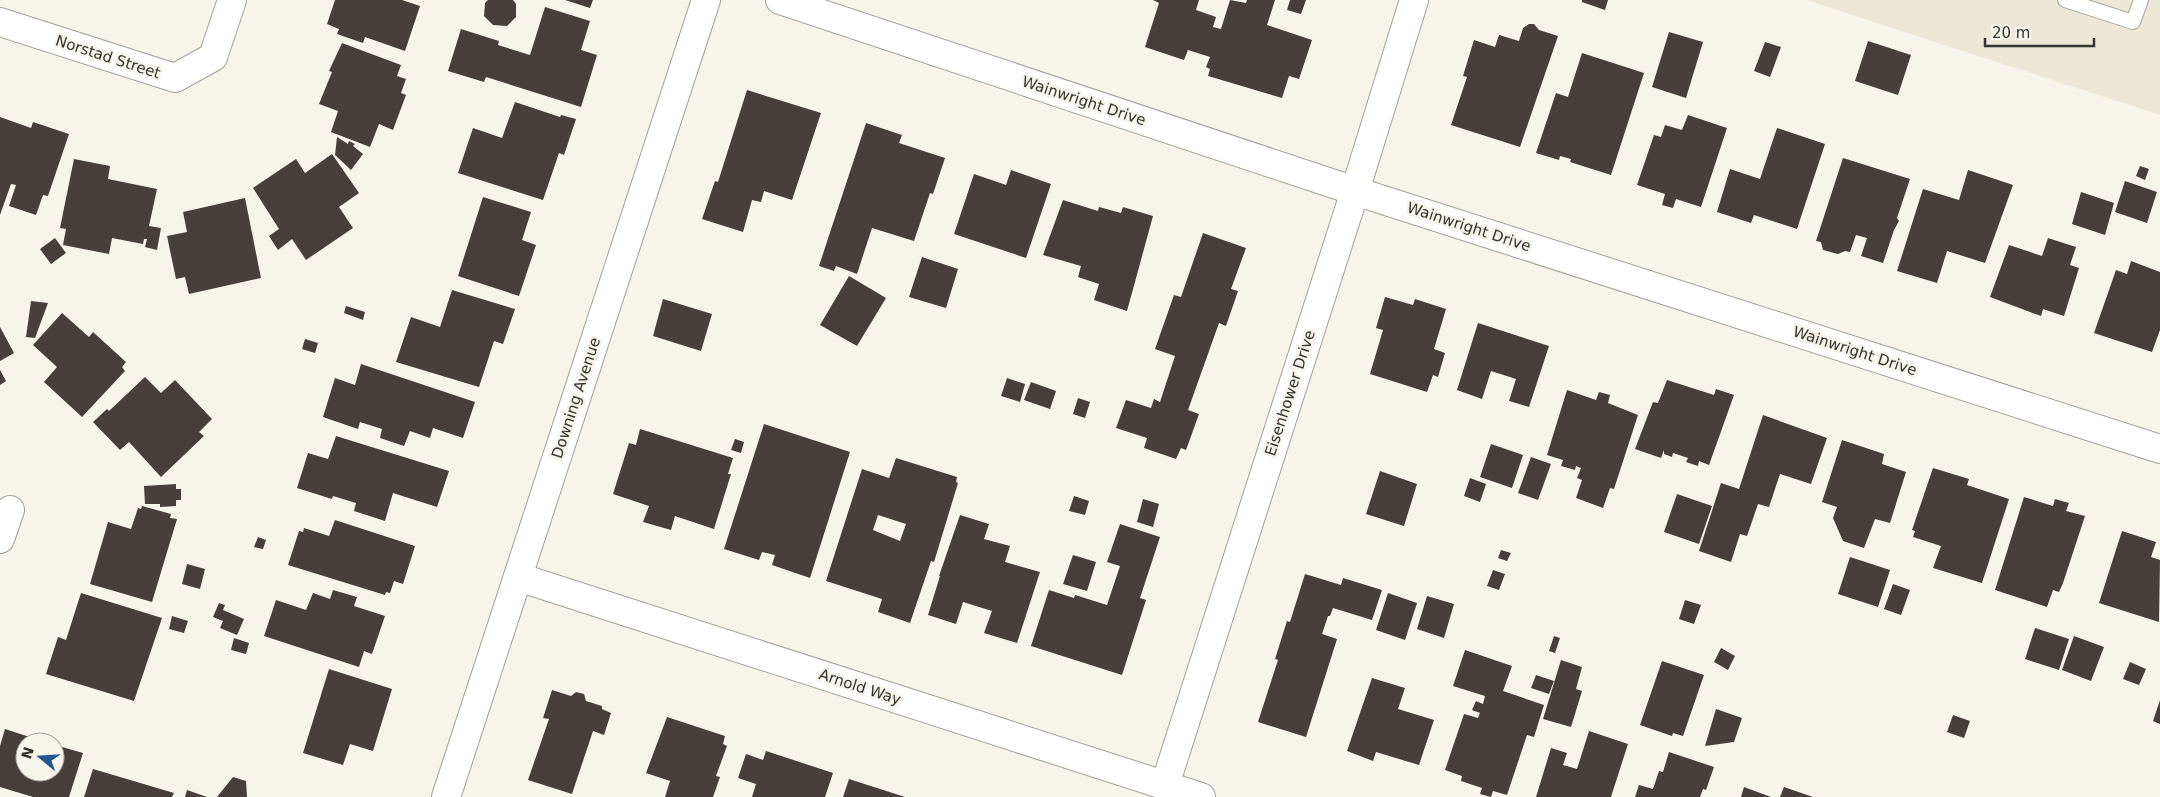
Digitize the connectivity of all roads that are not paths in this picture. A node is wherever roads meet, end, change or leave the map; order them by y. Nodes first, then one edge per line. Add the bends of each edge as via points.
1 (232, 0) edge
2 (706, 0) edge
3 (780, 0) edge
4 (1414, 0) edge
5 (2065, 0) edge
6 (2141, 0) edge
7 (0, 22) edge
8 (1355, 190) junction
9 (2160, 449) edge
10 (10, 510) dead end
11 (0, 539) edge
12 (518, 577) junction
13 (1165, 785) junction
14 (446, 797) edge
15 (1202, 797) edge

1 - 7 street, Norstad Street via 213,57 175,78
2 - 12 street, Downing Avenue
3 - 8 street, Wainwright Drive
4 - 8 street, Eisenhower Drive
5 - 6 lane via 2134,22
8 - 9 street, Wainwright Drive
8 - 13 street, Eisenhower Drive
10 - 11 street
12 - 13 street, Arnold Way
12 - 14 street, Downing Avenue
13 - 15 street, Arnold Way

